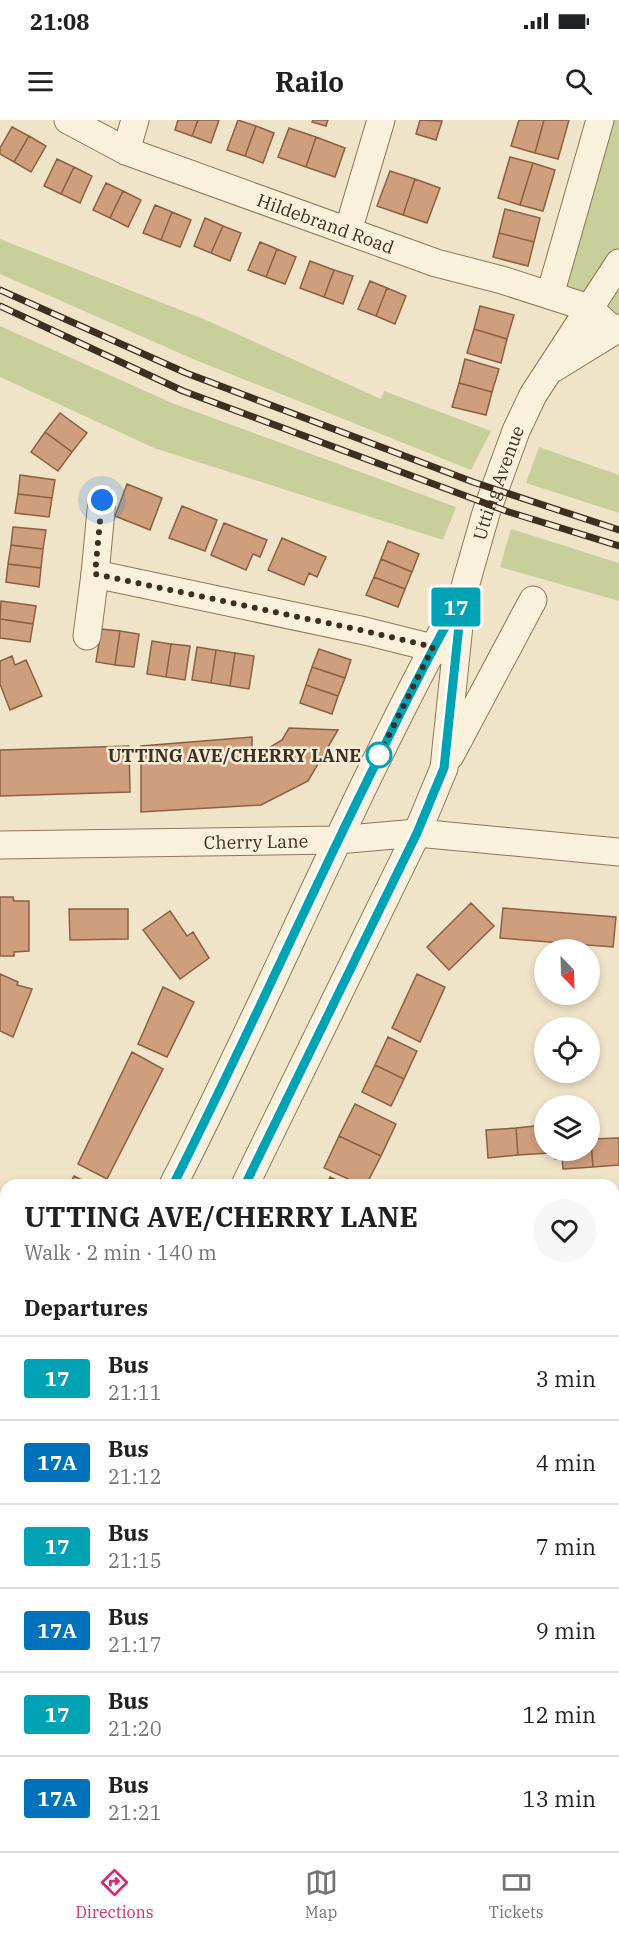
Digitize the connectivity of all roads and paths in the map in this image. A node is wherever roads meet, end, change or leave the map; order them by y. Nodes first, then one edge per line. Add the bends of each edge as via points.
1 (68, 120) edge
2 (135, 120) edge
3 (381, 120) edge
4 (600, 120) edge
5 (126, 151) junction
6 (348, 231) junction
7 (619, 263) edge
8 (550, 295) junction
9 (589, 308) junction
10 (616, 330) edge
11 (548, 371) junction
12 (102, 500) dead end
13 (95, 574) junction
14 (533, 600) dead end
15 (87, 636) dead end
16 (444, 651) junction
17 (444, 768) junction
18 (417, 833) junction
19 (338, 840) junction
20 (0, 844) edge
21 (619, 852) edge
22 (176, 1179) edge
23 (248, 1179) edge

1 - 5 street, Hildebrand Road
2 - 5 street
3 - 6 street
4 - 8 street
5 - 6 street, Hildebrand Road
6 - 8 street, Hildebrand Road via 436,263
7 - 9 street, Utting Avenue
8 - 9 street, Hildebrand Road
9 - 10 street
9 - 11 street, Utting Avenue
10 - 11 street, Utting Avenue
11 - 16 street, Utting Avenue via 508,450
12 - 13 street
13 - 15 street
13 - 16 street
14 - 17 street
16 - 17 street, Utting Avenue
16 - 19 street, Utting Avenue
17 - 18 street, Utting Avenue
18 - 19 street, Cherry Lane
18 - 21 street, Cherry Lane
18 - 23 street, Utting Avenue
19 - 20 street, Cherry Lane
19 - 22 street, Utting Avenue

